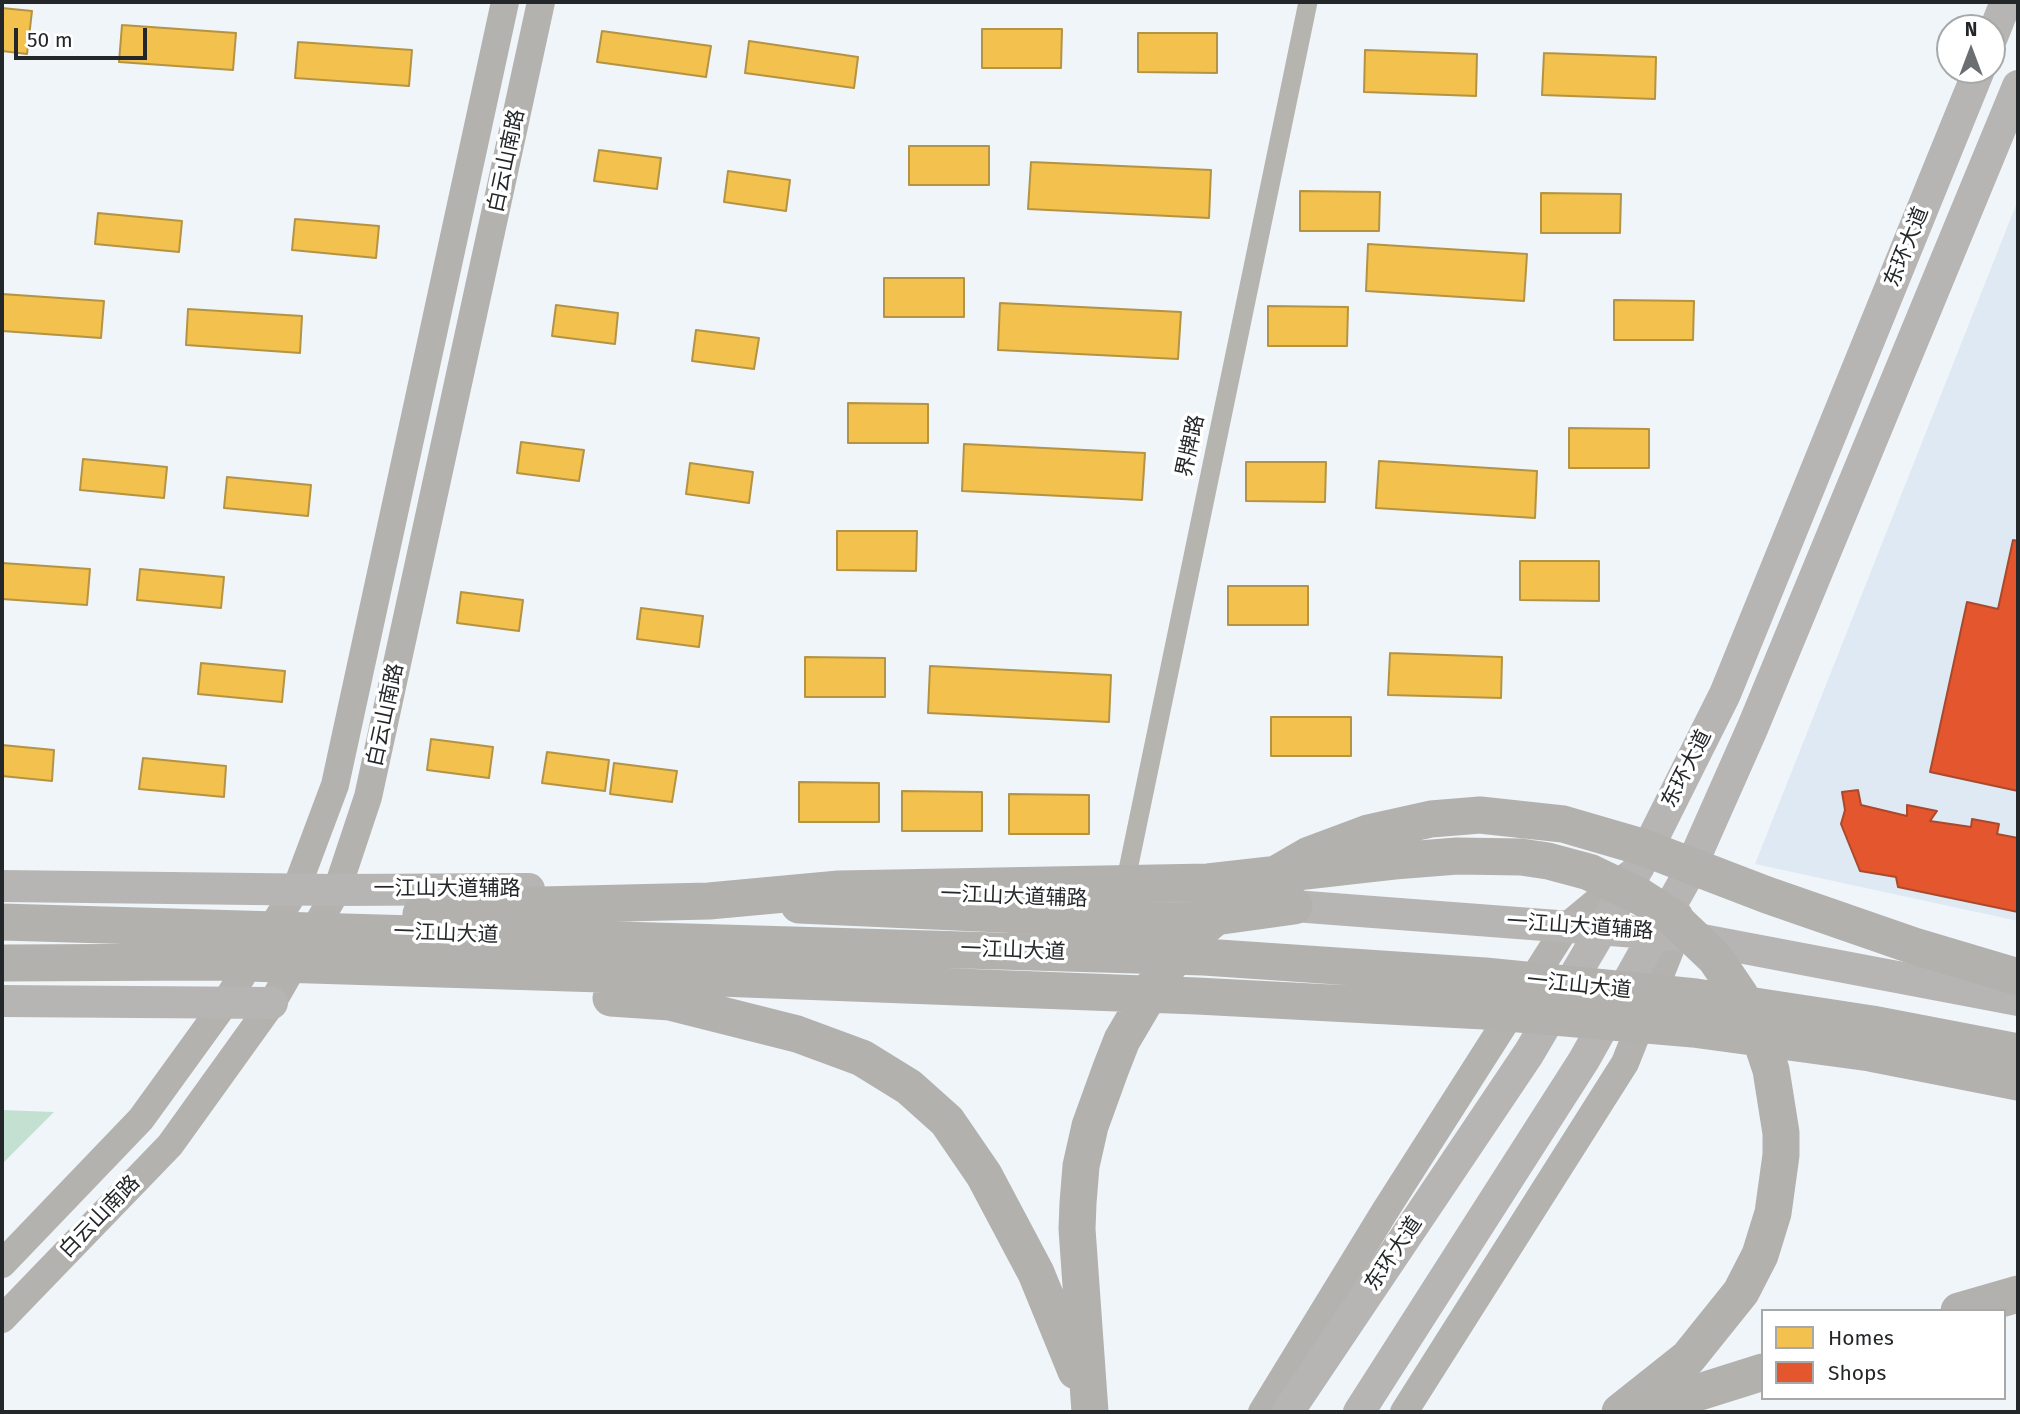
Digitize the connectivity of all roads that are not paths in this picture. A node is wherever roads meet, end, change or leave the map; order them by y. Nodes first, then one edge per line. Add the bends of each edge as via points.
1 (505, 2) edge
2 (541, 2) edge
3 (1308, 2) edge
4 (1973, 84) edge
5 (2018, 86) edge
6 (1638, 868) junction
7 (2, 886) edge
8 (296, 889) junction
9 (337, 890) junction
10 (1121, 900) junction
11 (709, 901) junction
12 (1294, 906) junction
13 (2, 922) edge
14 (1566, 926) junction
15 (286, 929) junction
16 (1603, 929) junction
17 (1666, 934) junction
18 (215, 962) junction
19 (2, 963) edge
20 (2018, 976) edge
21 (2018, 1000) edge
22 (2, 1001) edge
23 (225, 1003) junction
24 (272, 1003) junction
25 (2018, 1052) edge
26 (2018, 1082) edge
27 (2, 1264) edge
28 (2018, 1294) edge
29 (1966, 1309) edge
30 (2, 1319) edge
31 (1761, 1373) edge
32 (1090, 1412) edge
33 (1262, 1412) edge
34 (1288, 1412) edge
35 (1359, 1412) edge
36 (1404, 1412) edge
37 (1620, 1412) edge
38 (1636, 1412) edge

1 - 8 main road, 白云山南路 via 335,785
2 - 9 main road, 白云山南路 via 368,797
3 - 10 street, 界牌路
4 - 6 main road, 东环大道 via 1725,694
5 - 17 main road, 东环大道
6 - 14 main road
6 - 16 main road, 东环大道
7 - 8 main road, 一江山大道辅路
8 - 9 main road, 一江山大道辅路
8 - 23 main road, 白云山南路
9 - 10 main road, 一江山大道辅路 via 689,888
9 - 24 main road, 白云山南路
10 - 12 main road, 一江山大道辅路
11 - 12 highway, bridge via 1179,922
11 - 15 highway, bridge via 499,906
11 - 37 highway, bridge via 839,889 1208,882 1457,856 1558,863 1641,897 1695,938 1740,995 1771,1070 1781,1156 1765,1242 1741,1292 1688,1358
12 - 14 main road, 一江山大道辅路
13 - 15 highway, 一江山大道, bridge
14 - 16 main road, 一江山大道辅路
14 - 33 main road
15 - 25 highway, 一江山大道, bridge via 1204,957 1485,976 1696,998
16 - 17 main road, 一江山大道辅路
16 - 34 main road, 东环大道 via 1529,1053
17 - 21 main road, 一江山大道辅路
17 - 35 main road, 东环大道
17 - 36 main road via 1625,1063
18 - 19 highway, 一江山大道, bridge
18 - 26 highway, 一江山大道, bridge via 1197,996 1484,1011 1707,1031 1870,1053
18 - 32 highway, bridge via 670,1002 797,1034 862,1058 909,1087 947,1121 984,1175 1036,1273
20 - 32 highway, bridge via 1914,946 1642,847 1563,824 1480,815 1431,819 1368,833 1309,855 1245,892 1187,942 1122,1040 1090,1126 1077,1203
22 - 23 main road
23 - 24 main road
23 - 27 main road, 白云山南路 via 141,1119
24 - 30 main road, 白云山南路 via 170,1145
28 - 29 highway
31 - 38 highway

